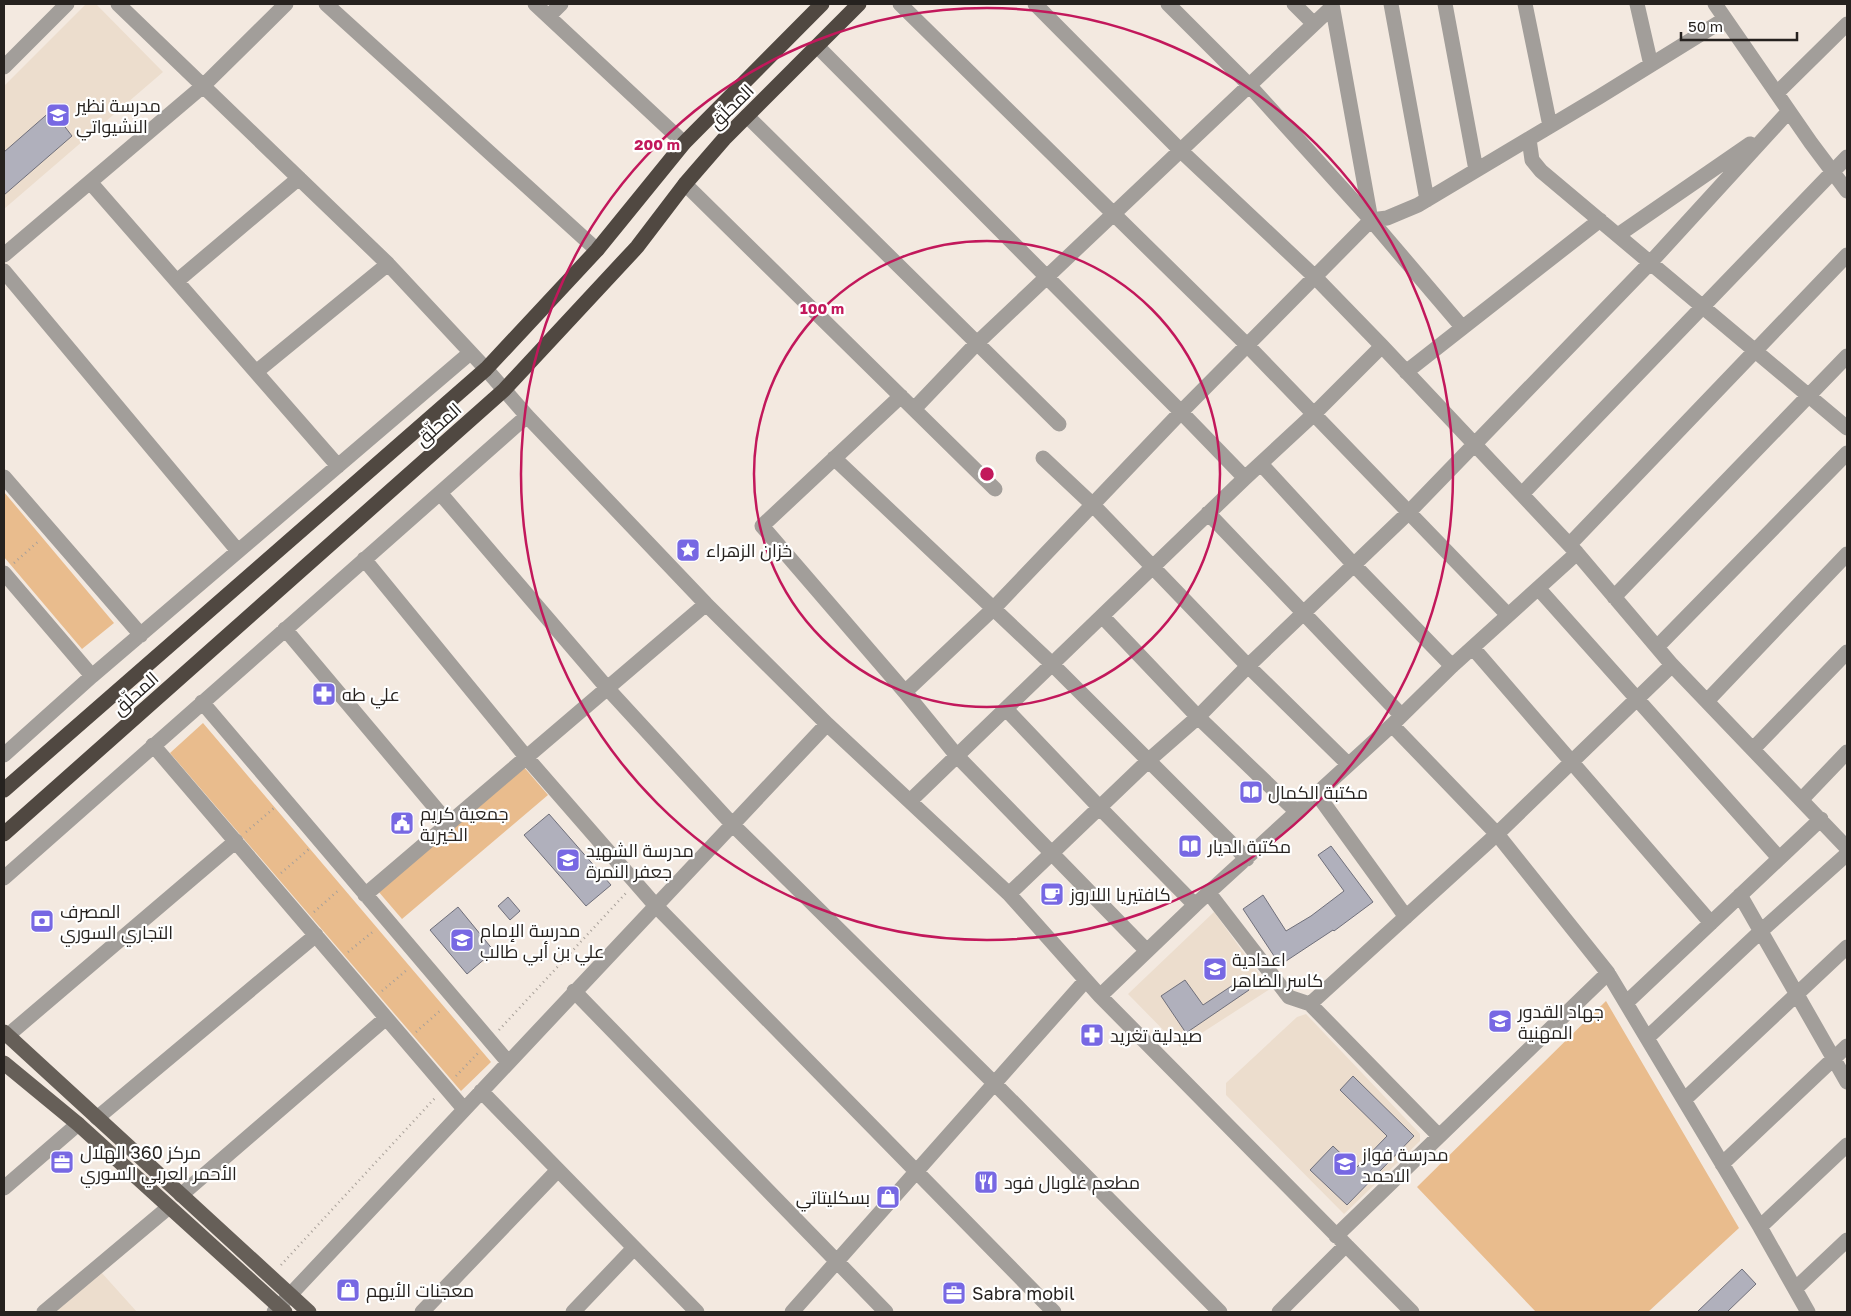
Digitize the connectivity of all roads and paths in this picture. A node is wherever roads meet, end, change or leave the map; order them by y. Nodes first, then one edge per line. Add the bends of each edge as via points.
1 (68, 4) edge
2 (118, 4) edge
3 (286, 4) edge
4 (326, 4) edge
5 (535, 4) edge
6 (561, 4) edge
7 (822, 4) edge
8 (859, 4) edge
9 (900, 4) edge
10 (1035, 4) edge
11 (1168, 4) edge
12 (1294, 4) edge
13 (1391, 4) edge
14 (1445, 4) edge
15 (1525, 4) edge
16 (1637, 4) edge
17 (1715, 4) edge
18 (1332, 5) edge
19 (549, 16) junction
20 (1725, 19) junction
21 (1314, 24) junction
22 (1847, 24) edge
23 (817, 46) junction
24 (1651, 65) junction
25 (4, 67) edge
26 (1250, 85) junction
27 (203, 86) junction
28 (1777, 93) junction
29 (1790, 111) junction
30 (747, 116) junction
31 (1550, 126) junction
32 (1774, 128) junction
33 (1529, 139) junction
34 (684, 143) junction
35 (1180, 150) junction
36 (1847, 157) edge
37 (1476, 170) junction
38 (1833, 172) junction
39 (299, 178) junction
40 (90, 182) junction
41 (684, 184) junction
42 (1847, 191) edge
43 (1427, 200) junction
44 (1112, 214) junction
45 (1371, 220) junction
46 (1600, 220) junction
47 (1618, 235) junction
48 (597, 250) junction
49 (4, 255) edge
50 (1847, 255) edge
51 (1650, 263) junction
52 (388, 264) junction
53 (4, 271) edge
54 (1315, 277) junction
55 (1048, 278) junction
56 (177, 281) junction
57 (1703, 307) junction
58 (1462, 327) junction
59 (976, 344) junction
60 (1247, 345) junction
61 (1382, 346) junction
62 (1756, 351) junction
63 (470, 353) junction
64 (1847, 356) edge
65 (486, 369) junction
66 (256, 372) junction
67 (1406, 372) junction
68 (504, 390) junction
69 (901, 396) junction
70 (1809, 396) junction
71 (914, 409) junction
72 (1181, 412) junction
73 (1314, 414) junction
74 (527, 416) junction
75 (1059, 424) dead end
76 (1847, 428) edge
77 (1475, 445) junction
78 (1847, 453) edge
79 (834, 458) junction
80 (1043, 458) dead end
81 (1261, 464) junction
82 (338, 466) junction
83 (4, 477) edge
84 (1244, 478) junction
85 (995, 489) dead end
86 (440, 493) junction
87 (1522, 494) junction
88 (1093, 505) junction
89 (1208, 513) junction
90 (1408, 513) junction
91 (51, 531) junction
92 (1573, 549) junction
93 (238, 552) junction
94 (1847, 554) edge
95 (364, 559) junction
96 (1354, 565) junction
97 (1154, 566) junction
98 (7, 570) edge
99 (1538, 588) junction
100 (1614, 597) junction
101 (706, 604) junction
102 (993, 609) junction
103 (1304, 614) junction
104 (1102, 616) junction
105 (1508, 616) junction
106 (285, 629) junction
107 (141, 635) junction
108 (1473, 648) junction
109 (1657, 648) junction
110 (1847, 652) edge
111 (1052, 664) junction
112 (1672, 665) junction
113 (1248, 666) junction
114 (1452, 666) junction
115 (92, 676) junction
116 (608, 689) junction
117 (905, 692) junction
118 (1637, 698) junction
119 (1706, 701) junction
120 (202, 702) junction
121 (1006, 709) junction
122 (1198, 717) junction
123 (1396, 720) junction
124 (827, 724) junction
125 (153, 745) junction
126 (1754, 749) junction
127 (1847, 752) edge
128 (4, 755) edge
129 (958, 756) junction
130 (527, 758) junction
131 (1149, 760) junction
132 (1572, 762) junction
133 (1348, 764) junction
134 (4, 790) edge
135 (1317, 794) junction
136 (1802, 799) junction
137 (284, 800) junction
138 (910, 801) junction
139 (1100, 808) junction
140 (1297, 812) junction
141 (1821, 819) junction
142 (449, 824) junction
143 (732, 824) junction
144 (4, 834) edge
145 (1498, 834) junction
146 (319, 840) junction
147 (236, 842) junction
148 (1847, 848) edge
149 (1051, 853) junction
150 (1847, 854) edge
151 (1779, 858) junction
152 (1247, 859) junction
153 (4, 878) edge
154 (352, 879) junction
155 (271, 882) junction
156 (1209, 893) junction
157 (1009, 894) junction
158 (365, 895) junction
159 (1740, 895) junction
160 (1195, 905) junction
161 (655, 906) junction
162 (1406, 917) junction
163 (387, 920) junction
164 (304, 921) junction
165 (1711, 922) junction
166 (1761, 931) junction
167 (316, 935) junction
168 (1847, 947) edge
169 (1147, 951) junction
170 (420, 958) junction
171 (338, 961) junction
172 (1608, 973) junction
173 (1086, 980) junction
174 (574, 991) junction
175 (1797, 994) junction
176 (1100, 996) junction
177 (454, 998) junction
178 (372, 1000) junction
179 (1626, 1003) junction
180 (1310, 1004) junction
181 (386, 1018) junction
182 (5, 1034) edge
183 (1647, 1038) junction
184 (406, 1041) junction
185 (1847, 1046) edge
186 (1834, 1059) junction
187 (508, 1062) junction
188 (4, 1063) edge
189 (1847, 1082) edge
190 (994, 1083) junction
191 (481, 1091) junction
192 (1684, 1100) junction
193 (464, 1110) junction
194 (98, 1118) junction
195 (78, 1124) junction
196 (1439, 1136) junction
197 (1847, 1145) edge
198 (1722, 1164) junction
199 (558, 1170) junction
200 (916, 1173) junction
201 (4, 1188) edge
202 (181, 1195) junction
203 (169, 1206) junction
204 (1760, 1227) junction
205 (1341, 1240) junction
206 (1847, 1240) edge
207 (634, 1248) junction
208 (837, 1261) junction
209 (1795, 1289) junction
210 (290, 1295) junction
211 (279, 1310) edge
212 (44, 1312) edge
213 (309, 1312) edge
214 (422, 1312) edge
215 (573, 1312) edge
216 (697, 1312) edge
217 (792, 1312) edge
218 (886, 1312) edge
219 (1054, 1312) edge
220 (1220, 1312) edge
221 (1279, 1312) edge
222 (1412, 1312) edge
223 (1808, 1312) edge

1 - 25 street
2 - 27 street
3 - 27 street
4 - 48 street
5 - 19 street
6 - 19 street
7 - 34 highway, المحلّق
8 - 23 highway, المحلّق
9 - 44 street
10 - 35 street
11 - 26 street
12 - 21 street
13 - 43 street
14 - 37 street
15 - 31 street
16 - 24 street
17 - 20 street
18 - 21 street
18 - 45 street
19 - 34 street
20 - 24 street
20 - 28 street
21 - 26 street
22 - 28 street
23 - 30 highway, المحلّق
23 - 55 street
24 - 31 street
26 - 35 street
26 - 45 street
27 - 39 street
27 - 40 street
28 - 29 street
29 - 32 street
29 - 38 street
30 - 41 highway, المحلّق
30 - 59 street
31 - 33 street
32 - 47 street
32 - 51 street
33 - 37 street
33 - 46 street via 1532,160 1541,171
34 - 48 highway, المحلّق
35 - 44 street
35 - 54 street
36 - 38 street
37 - 43 street
38 - 42 street
38 - 57 street
39 - 52 street
39 - 56 street
40 - 49 street
40 - 56 street
41 - 68 highway, المحلّق via 637,247
41 - 69 street
43 - 45 street via 1387,218
44 - 55 street
44 - 60 street
45 - 54 street
45 - 58 street
46 - 47 street
46 - 58 street
47 - 51 street
48 - 65 highway, المحلّق
50 - 62 street
51 - 57 street
51 - 77 street
52 - 63 street
52 - 66 street
53 - 93 street
54 - 60 street
54 - 61 street
55 - 59 street
55 - 72 street
56 - 66 street
57 - 62 street
57 - 87 street
58 - 67 street
59 - 71 street
59 - 75 street
60 - 72 street
60 - 73 street
61 - 67 street
61 - 73 street
62 - 70 street
62 - 92 street
63 - 65 street
63 - 82 street
64 - 70 street
65 - 68 street
65 - 134 highway, المحلّق
66 - 82 street
67 - 77 street
68 - 74 street
68 - 144 highway, المحلّق
69 - 71 street
69 - 79 street
70 - 76 street
70 - 100 street
71 - 85 street
72 - 84 street
72 - 88 street
73 - 81 street
73 - 90 street
74 - 86 street
74 - 101 street
77 - 87 street
77 - 90 street
78 - 109 street
79 - 102 street
79 - 117 street via 762,526
80 - 88 street
81 - 84 street
81 - 96 street
82 - 93 street
83 - 91 street
84 - 89 street
86 - 95 street
86 - 116 street
87 - 92 street
88 - 97 street
88 - 102 street
89 - 97 street
89 - 103 street
90 - 96 street
90 - 105 street
91 - 98 path
91 - 107 street
92 - 99 street
92 - 100 street
93 - 107 street
94 - 119 street
95 - 106 street
95 - 130 street
96 - 103 street
96 - 114 street
97 - 104 street
97 - 113 street
98 - 115 street
99 - 105 street
99 - 118 street
100 - 109 street
101 - 116 street
101 - 124 street
102 - 111 street
102 - 117 street
103 - 113 street
103 - 123 street
104 - 111 street
104 - 122 street
105 - 108 street
106 - 120 street
106 - 142 street
107 - 115 street
108 - 114 street
108 - 132 street
109 - 112 street
110 - 126 street
111 - 121 street
111 - 131 street
112 - 118 street
112 - 119 street
113 - 122 street
113 - 133 street
114 - 123 street
115 - 128 street
116 - 130 street
116 - 143 street
117 - 129 street
118 - 132 street
118 - 151 street
119 - 126 street
120 - 125 street
120 - 137 street
121 - 129 street
121 - 139 street
122 - 131 street
122 - 140 street
123 - 133 street
123 - 145 street
124 - 138 street
124 - 143 street
125 - 147 street
125 - 153 street
126 - 136 street
127 - 136 street
129 - 138 street
129 - 149 street
130 - 142 street
130 - 161 street
131 - 139 street
131 - 152 street
132 - 145 street
132 - 165 street
133 - 135 street
135 - 140 street
135 - 162 street
136 - 141 street
137 - 146 street
137 - 147 path
138 - 157 street
139 - 149 street
139 - 160 street
140 - 152 street
141 - 148 street
141 - 151 street
142 - 158 street
143 - 161 street
143 - 190 street
145 - 162 street
145 - 172 street
146 - 154 street
146 - 155 path
147 - 155 street
147 - 182 street
149 - 157 street
149 - 169 street
150 - 166 street
151 - 159 street
152 - 156 street
154 - 158 street
154 - 164 path
155 - 164 street
156 - 160 street
156 - 180 street via 1289,997
157 - 173 street
158 - 163 street
159 - 165 street
159 - 166 street
160 - 169 street
161 - 174 street
161 - 200 street
162 - 180 street
163 - 170 street
163 - 171 path
164 - 167 street
165 - 179 street
166 - 175 street
166 - 183 street
167 - 171 street
167 - 194 street
168 - 175 street
169 - 176 street
170 - 177 street
170 - 178 path
171 - 178 street
172 - 179 street
172 - 196 street
173 - 176 street
173 - 190 street
174 - 187 street
174 - 208 street
175 - 186 street
175 - 192 street
176 - 205 street
177 - 184 path
177 - 187 street
178 - 181 street
179 - 183 street
180 - 196 street
181 - 184 street
181 - 202 street
182 - 194 main road
183 - 192 street
184 - 193 street
185 - 186 street
186 - 189 street
186 - 198 street
187 - 191 street
188 - 195 main road
190 - 200 street
190 - 220 street
191 - 193 street
191 - 199 street
192 - 198 street
193 - 210 street
194 - 202 main road
195 - 201 street
195 - 203 main road
196 - 205 street
197 - 204 street
198 - 204 street
199 - 207 street
199 - 214 street
200 - 208 street
200 - 219 street
202 - 210 main road
203 - 211 main road
203 - 212 street
204 - 209 street
205 - 221 street
205 - 222 street
206 - 209 street
207 - 215 street
207 - 216 street
208 - 217 street
208 - 218 street
209 - 223 street
210 - 211 street
210 - 213 main road

